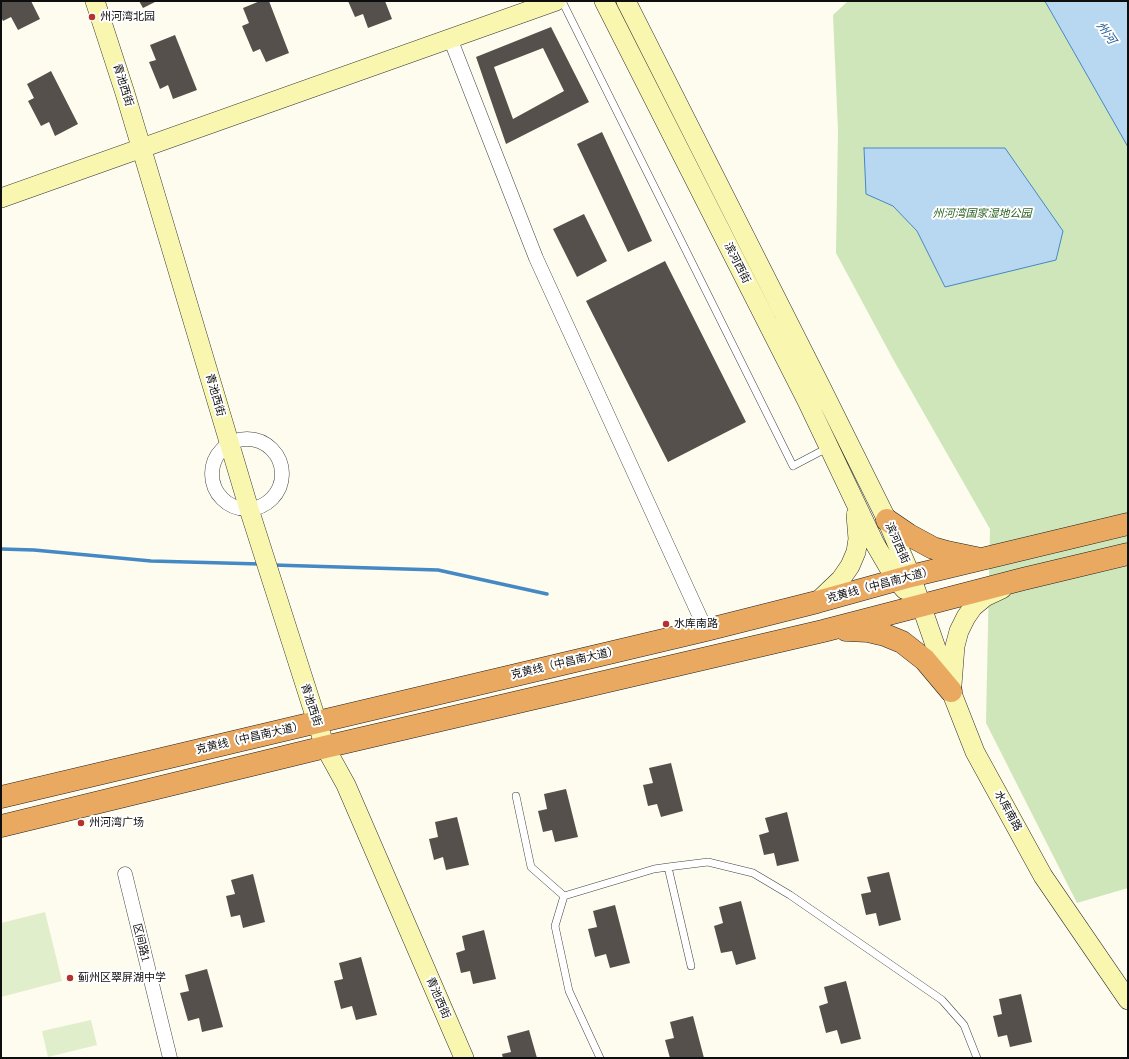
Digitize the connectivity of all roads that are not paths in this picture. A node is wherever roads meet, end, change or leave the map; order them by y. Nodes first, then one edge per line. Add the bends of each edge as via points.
1 (95, 1) edge
2 (104, 1) edge
3 (556, 1) edge
4 (562, 1) edge
5 (604, 1) edge
6 (626, 1) edge
7 (450, 38) junction
8 (146, 147) junction
9 (1, 198) edge
10 (234, 443) junction
11 (830, 446) junction
12 (853, 496) junction
13 (254, 508) junction
14 (887, 520) junction
15 (1128, 524) edge
16 (1128, 554) edge
17 (983, 559) junction
18 (903, 578) junction
19 (1023, 579) junction
20 (817, 602) junction
21 (920, 605) junction
22 (706, 630) junction
23 (823, 631) junction
24 (951, 691) junction
25 (322, 721) junction
26 (330, 746) junction
27 (516, 796) dead end
28 (1, 797) edge
29 (1, 826) edge
30 (668, 867) junction
31 (124, 874) dead end
32 (564, 896) junction
33 (691, 966) dead end
34 (1128, 1000) edge
35 (170, 1058) edge
36 (464, 1058) edge
37 (600, 1058) edge
38 (977, 1058) edge

1 - 8 main road, 青池西街
2 - 8 main road, 青池西街
3 - 7 main road
4 - 11 lane via 793,466
5 - 11 main road, 滨河西街
6 - 14 main road, 滨河西街
7 - 8 main road
7 - 22 street via 536,258
8 - 9 main road
8 - 10 main road, 青池西街
10 - 13 main road, 青池西街
10 - 13 street via 224,448 216,457 212,468 212,480 216,491 233,507
10 - 13 street via 244,439 266,445 280,463 280,485 266,503
11 - 12 main road, 滨河西街
12 - 18 main road, 滨河西街 via 875,544
12 - 20 main road via 858,525 856,552 841,578
13 - 25 main road, 青池西街
14 - 17 highway via 933,548
14 - 18 main road, 滨河西街
15 - 17 highway, 克黄线（中昌南大道）
16 - 19 highway
17 - 18 highway, 克黄线（中昌南大道）
18 - 20 highway, 克黄线（中昌南大道）
18 - 21 main road, 滨河西街
19 - 21 highway
19 - 24 main road via 985,597 966,617 959,631
20 - 22 highway, 克黄线（中昌南大道）
21 - 23 highway
21 - 24 main road, 水库南路
22 - 25 highway, 克黄线（中昌南大道）
23 - 24 highway via 868,631 902,642 925,660
23 - 26 highway
24 - 34 main road, 水库南路 via 975,752 1043,876
25 - 26 main road, 青池西街
25 - 28 highway, 克黄线（中昌南大道）
26 - 29 highway
26 - 36 main road, 青池西街
27 - 32 lane via 531,867
30 - 32 lane
30 - 33 lane
30 - 38 lane via 708,862 753,873 790,895 942,1000 964,1025
31 - 35 street, 区间路1
32 - 37 lane via 555,926 570,991

